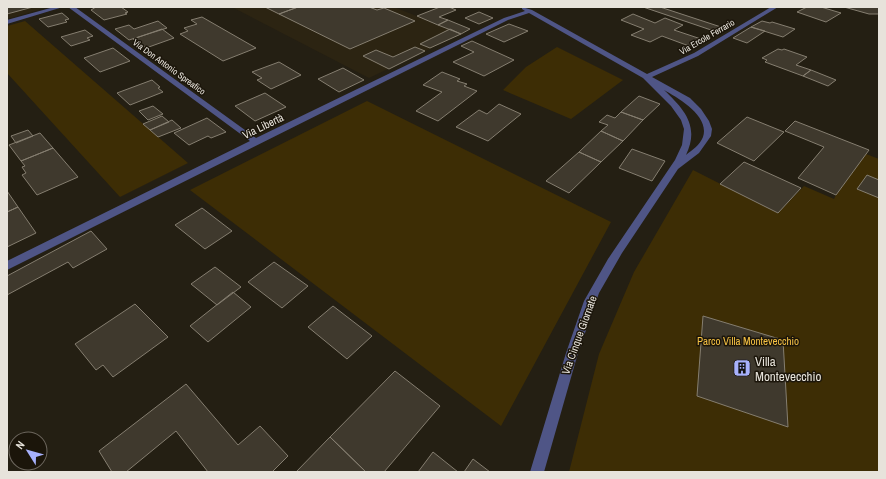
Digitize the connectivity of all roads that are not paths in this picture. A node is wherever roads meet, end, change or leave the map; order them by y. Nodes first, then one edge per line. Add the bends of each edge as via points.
1 (60, 7) edge
2 (71, 7) edge
3 (775, 7) edge
4 (527, 9) edge
5 (7, 22) edge
6 (646, 77) junction
7 (256, 142) junction
8 (674, 169) junction
9 (7, 266) edge
10 (537, 472) edge

1 - 5 street
2 - 7 street, Via Don Antonio Spreafico
3 - 6 street, Via Ercole Ferrario via 698,54
4 - 6 street, Via Cinque Giornate
4 - 7 street, Via Libertà
6 - 8 street, Via Cinque Giornate via 673,103 688,128 685,147
6 - 8 street, Via Cinque Giornate via 687,100 699,111 708,127 706,141
7 - 9 street, Via Libertà
8 - 10 street, Via Cinque Giornate via 619,249 586,308

